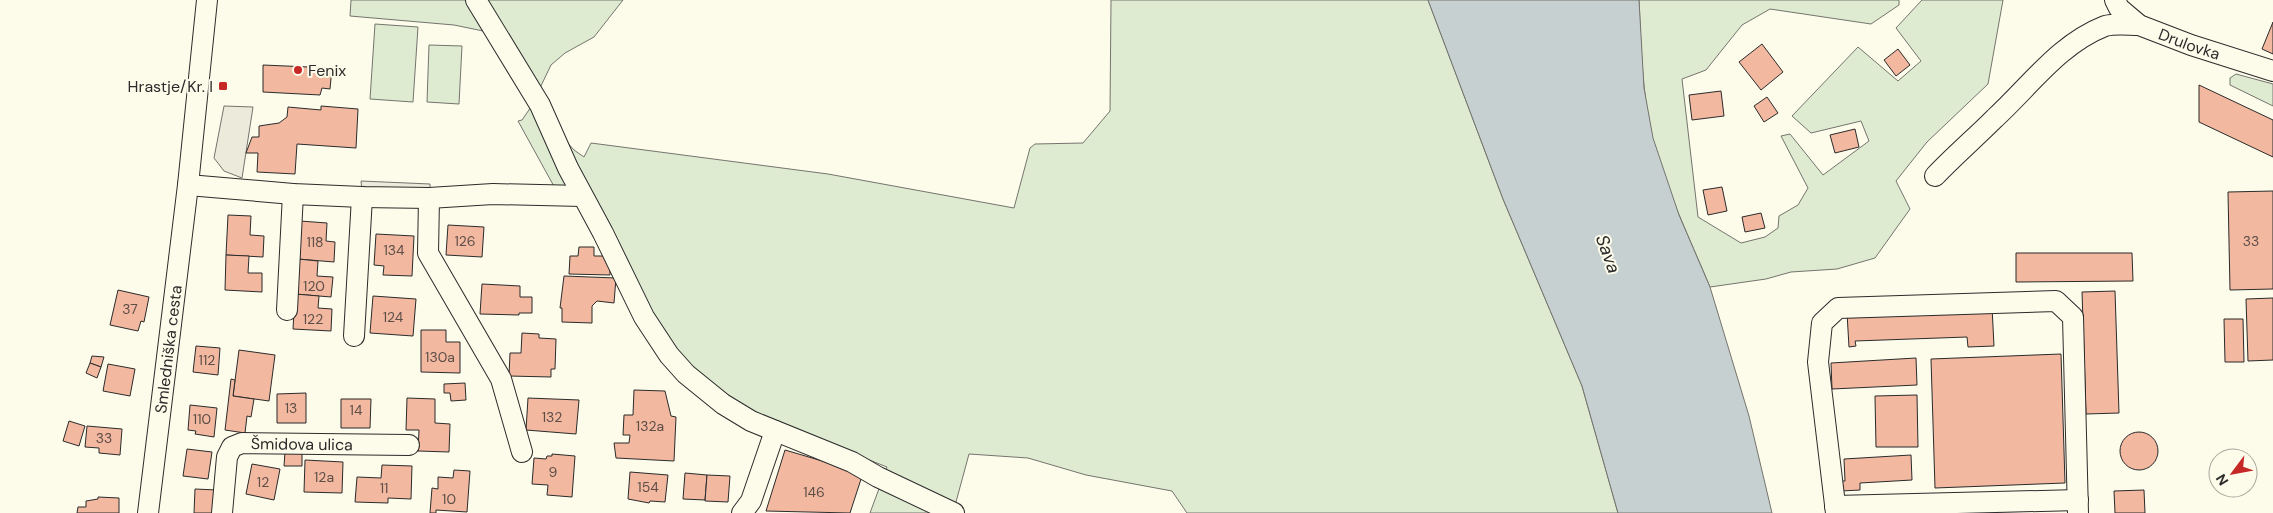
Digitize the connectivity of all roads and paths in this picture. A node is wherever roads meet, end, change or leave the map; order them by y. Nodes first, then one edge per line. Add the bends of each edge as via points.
1 (207, 0) edge
2 (476, 0) edge
3 (2115, 0) edge
4 (2139, 25) junction
5 (2273, 71) edge
6 (1935, 176) dead end
7 (188, 185) junction
8 (293, 194) junction
9 (582, 196) junction
10 (362, 197) junction
11 (429, 198) junction
12 (288, 310) dead end
13 (354, 336) dead end
14 (775, 431) junction
15 (409, 445) dead end
16 (522, 452) dead end
17 (2078, 506) edge
18 (1835, 510) edge
19 (148, 513) edge
20 (222, 513) edge
21 (742, 513) edge
22 (954, 513) edge

1 - 7 street, Smledniška cesta
2 - 9 street via 540,104
3 - 4 street, Drulovka via 2119,8
4 - 5 street, Drulovka
4 - 6 street via 2107,25 2077,41 2042,69
7 - 8 street
7 - 19 street, Smledniška cesta
8 - 10 street
8 - 12 street
9 - 11 street via 493,194
9 - 14 street via 644,317 669,355 686,374 723,404
10 - 11 street
10 - 13 street
11 - 16 street via 428,253 501,379
14 - 21 street via 751,501
14 - 22 street via 852,462
15 - 20 street, Šmidova ulica via 242,443 232,447 228,458
17 - 18 street
17 - 18 street via 2073,317 2056,301 2046,301 1838,308 1822,323 1818,362

